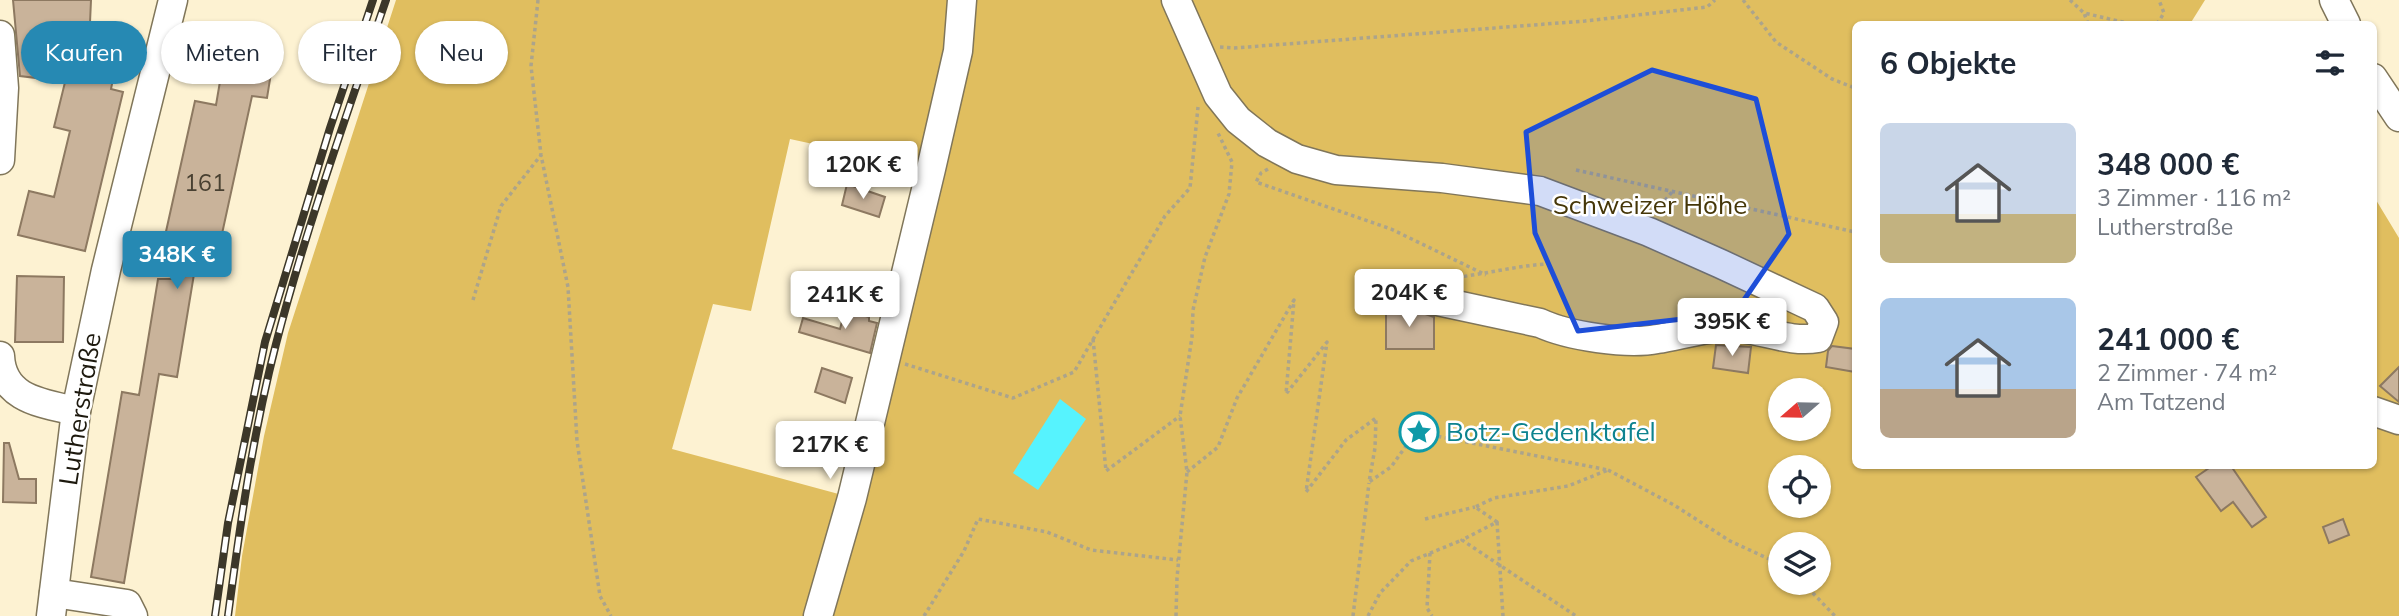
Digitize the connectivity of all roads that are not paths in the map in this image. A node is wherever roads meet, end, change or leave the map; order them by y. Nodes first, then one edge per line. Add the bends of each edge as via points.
1 (173, 0) edge
2 (962, 0) edge
3 (1176, 0) edge
4 (2334, 0) edge
5 (2344, 21) edge
6 (0, 35) edge
7 (2377, 84) edge
8 (2, 88) edge
9 (2399, 117) edge
10 (0, 160) edge
11 (1433, 300) dead end
12 (0, 356) edge
13 (75, 411) junction
14 (2377, 413) edge
15 (2399, 421) edge
16 (53, 605) edge
17 (133, 616) edge
18 (818, 616) edge

1 - 13 street, Lutherstraße
2 - 18 street via 958,51 852,498
3 - 11 street via 1218,95 1238,120 1266,143 1297,159 1336,170 1540,191 1721,264 1815,308 1824,322 1818,338 1803,341 1737,327 1632,342 1557,331 1540,323
4 - 5 street
6 - 8 street
7 - 9 street
8 - 10 street
12 - 13 street via 9,387 37,402
13 - 16 street, Lutherstraße
14 - 15 street
16 - 17 street via 127,604

